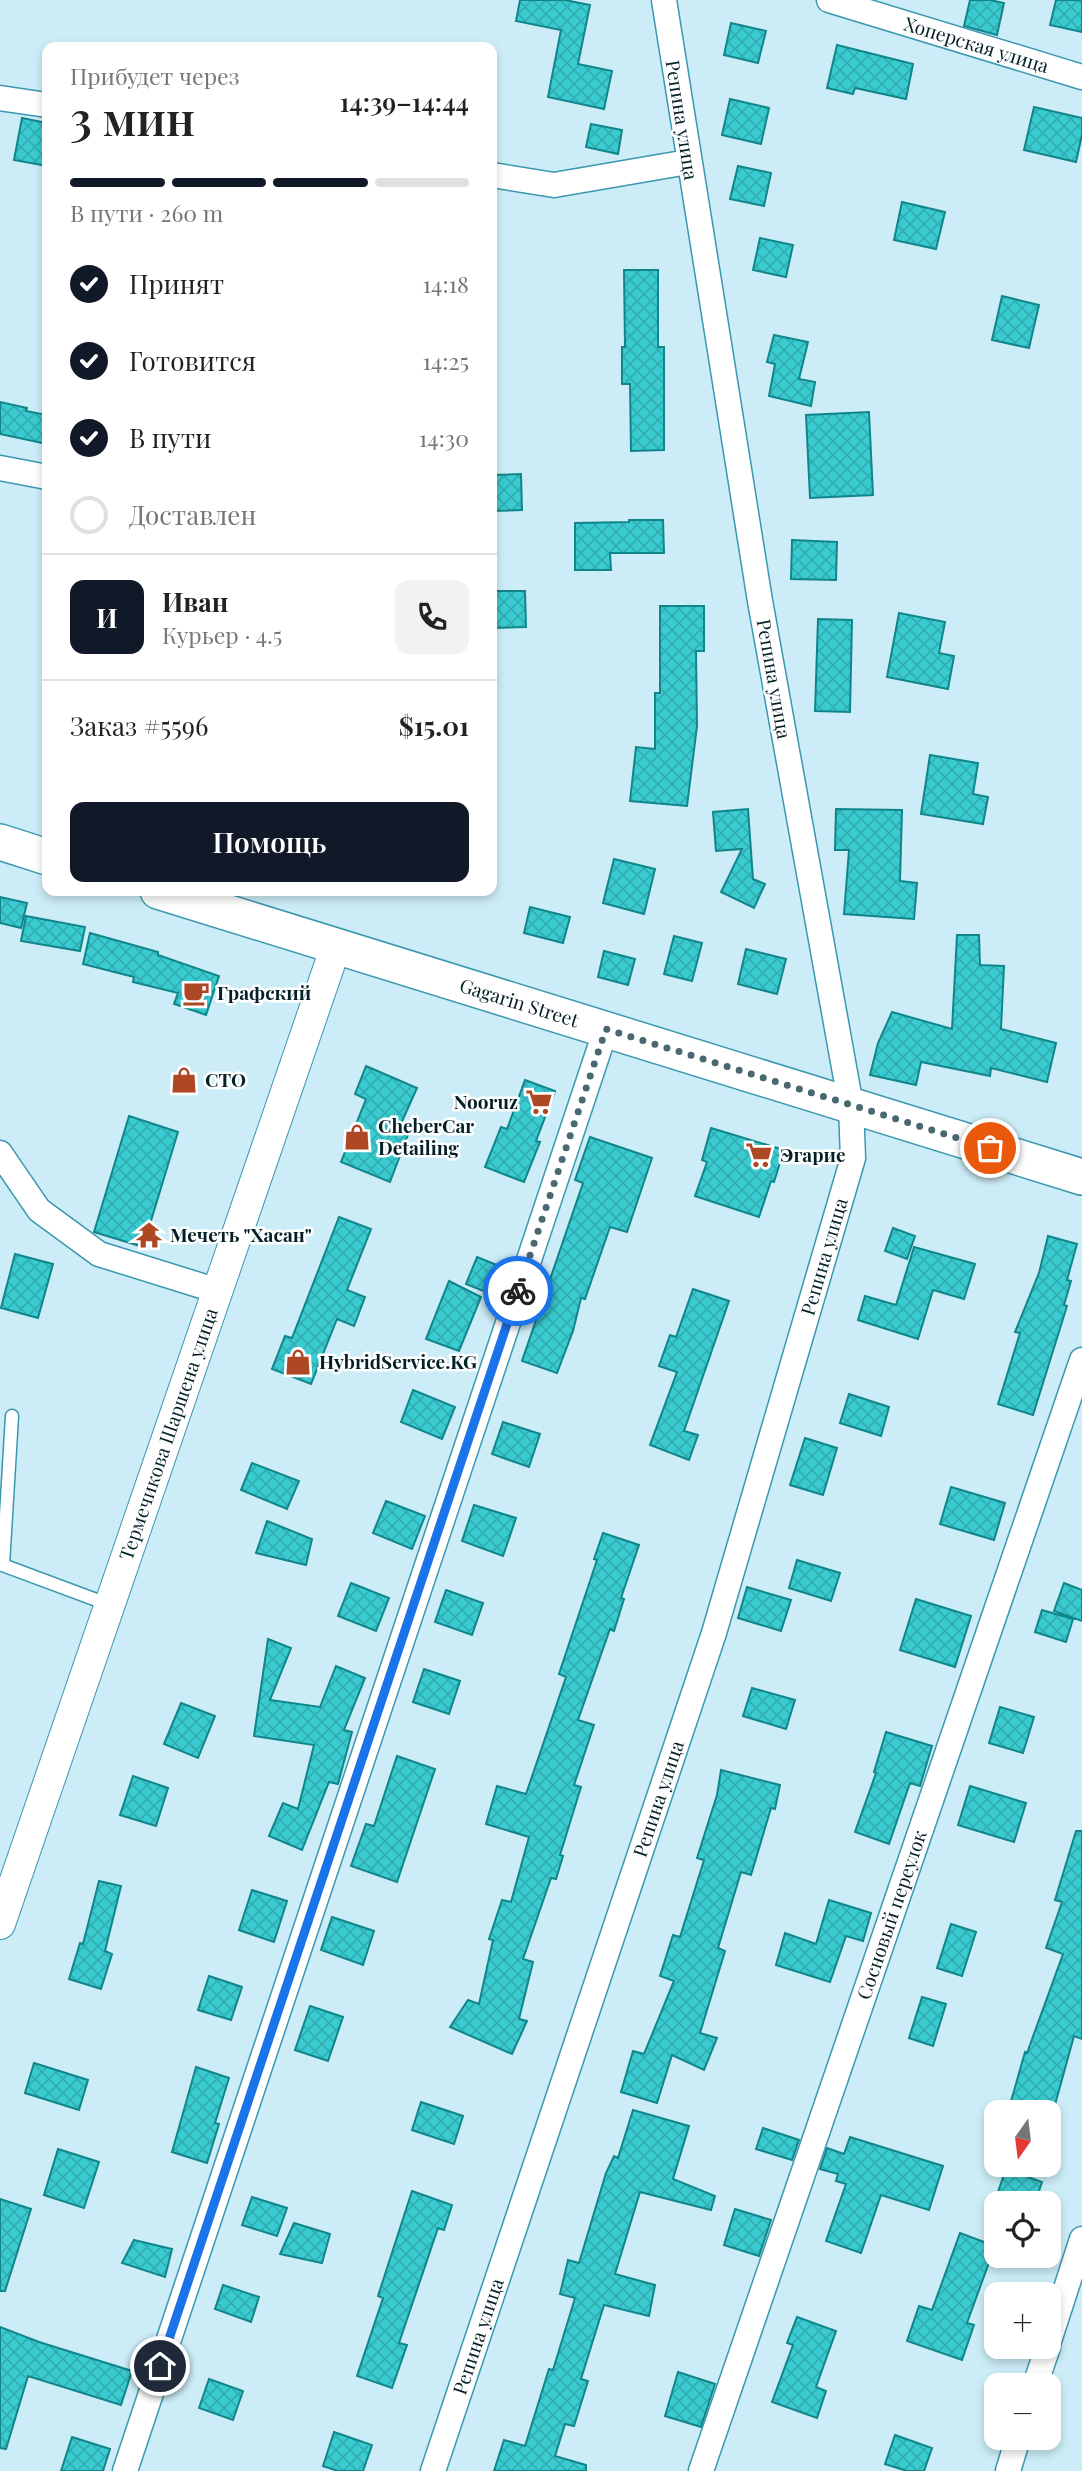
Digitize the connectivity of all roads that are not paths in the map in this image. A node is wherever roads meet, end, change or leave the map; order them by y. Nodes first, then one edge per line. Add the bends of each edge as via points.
1 (664, 0) edge
2 (829, 0) edge
3 (1082, 77) edge
4 (0, 98) edge
5 (42, 104) edge
6 (688, 162) junction
7 (497, 176) edge
8 (0, 468) edge
9 (42, 476) edge
10 (0, 842) edge
11 (42, 855) edge
12 (174, 896) edge
13 (336, 946) junction
14 (606, 1029) junction
15 (851, 1107) junction
16 (0, 1153) edge
17 (1082, 1177) edge
18 (218, 1291) junction
19 (1082, 1360) edge
20 (12, 1416) dead end
21 (1, 1564) edge
22 (110, 1605) junction
23 (0, 1924) edge
24 (1082, 2239) edge
25 (1061, 2305) edge
26 (1014, 2450) edge
27 (125, 2471) edge
28 (433, 2471) edge
29 (701, 2471) edge
30 (1008, 2471) edge

1 - 6 street, Репина улица
2 - 3 street, Хоперская улица
4 - 5 street
6 - 7 street via 554,185
6 - 15 street, Репина улица via 760,601
8 - 9 street
10 - 11 main road
12 - 13 main road, Gagarin Street
13 - 14 main road, Gagarin Street
13 - 18 street, Термечикова Шаршена улица
14 - 15 main road, Gagarin Street
14 - 27 street
15 - 17 main road, Gagarin Street
15 - 28 street, Репина улица via 853,1158 714,1633
16 - 18 street via 39,1210 99,1254
18 - 22 street, Термечикова Шаршена улица
19 - 29 street, Сосновый переулок
20 - 21 lane
21 - 22 lane
22 - 23 street, Термечикова Шаршена улица
24 - 25 street
26 - 30 street

